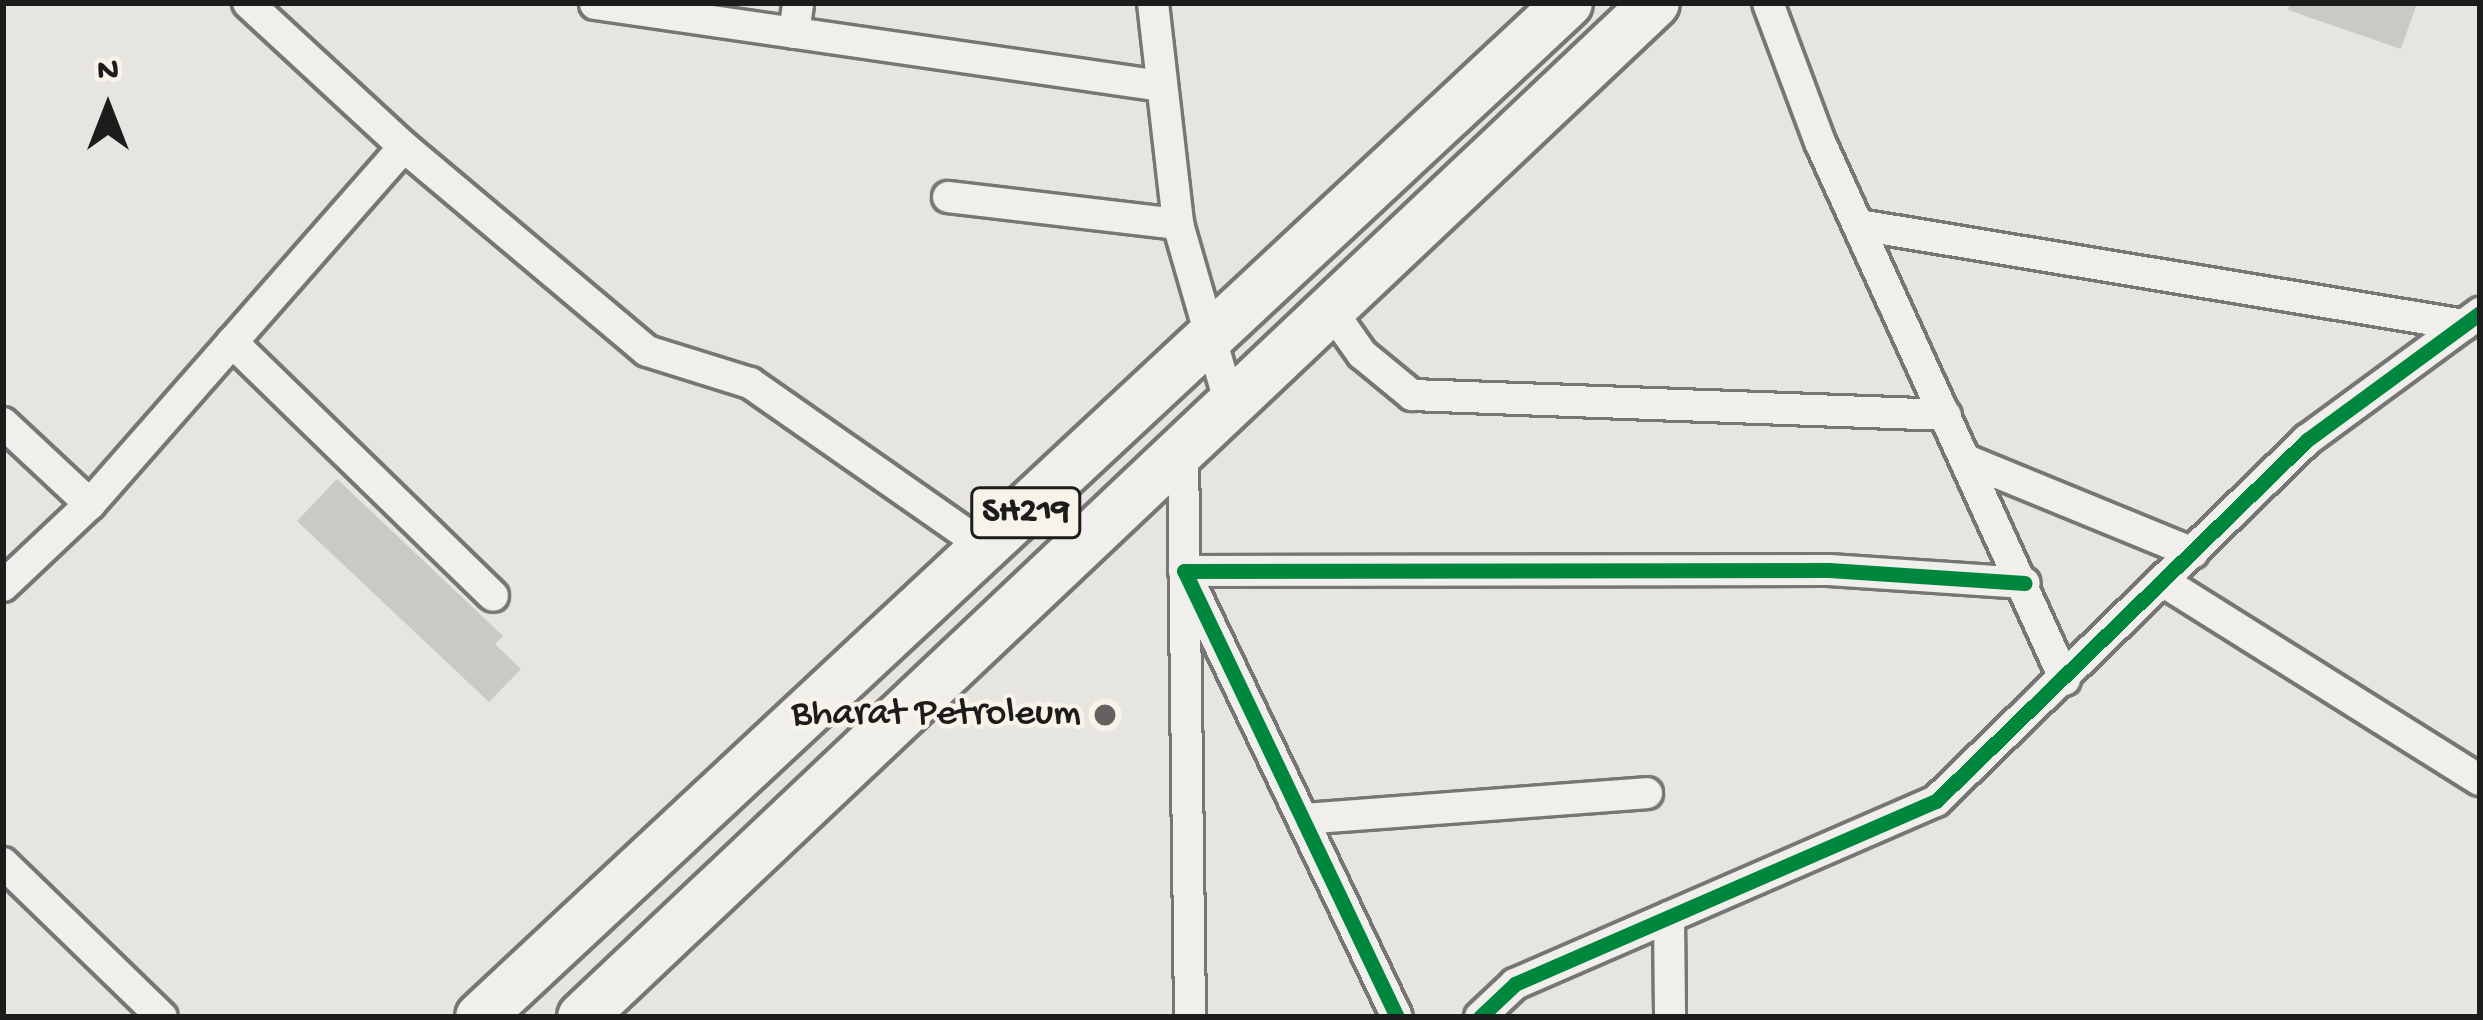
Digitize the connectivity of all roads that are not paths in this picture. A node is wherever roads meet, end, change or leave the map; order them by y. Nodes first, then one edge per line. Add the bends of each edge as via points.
1 (248, 3) edge
2 (1153, 3) edge
3 (1568, 3) edge
4 (1655, 3) edge
5 (1768, 3) edge
6 (596, 4) edge
7 (796, 18) edge
8 (1161, 86) junction
9 (404, 147) junction
10 (948, 197) dead end
11 (1178, 224) junction
12 (1859, 225) junction
13 (1328, 305) junction
14 (2472, 319) edge
15 (1209, 331) junction
16 (232, 342) junction
17 (1230, 404) junction
18 (1946, 415) junction
19 (3, 423) edge
20 (1183, 450) junction
21 (1969, 461) junction
22 (90, 504) junction
23 (988, 548) junction
24 (2193, 553) junction
25 (1184, 571) junction
26 (2164, 582) junction
27 (2025, 583) junction
28 (3, 586) edge
29 (493, 596) dead end
30 (2065, 680) junction
31 (2480, 780) edge
32 (1647, 794) dead end
33 (1303, 819) junction
34 (3, 863) edge
35 (1669, 917) junction
36 (162, 1017) edge
37 (479, 1017) edge
38 (582, 1017) edge
39 (1190, 1017) edge
40 (1397, 1017) edge
41 (1480, 1017) edge
42 (1670, 1017) edge

1 - 9 street
2 - 8 street
3 - 15 main road, SH219
4 - 13 main road, SH219
5 - 12 street
6 - 7 street
7 - 8 street
8 - 11 street
9 - 16 street
9 - 23 street via 647,351 749,383
10 - 11 street
11 - 15 street
12 - 14 street
12 - 18 street
13 - 17 main road, SH219
13 - 18 street via 1362,354 1412,395
14 - 24 street via 2307,440
15 - 17 street
15 - 23 main road, SH219
16 - 22 street
16 - 29 street
17 - 20 main road, SH219
18 - 21 street
19 - 22 street
20 - 25 street
20 - 38 main road, SH219
21 - 24 street
21 - 27 street
22 - 28 street
23 - 37 main road, SH219
24 - 26 street
25 - 27 street via 1829,570
25 - 33 street
25 - 39 street
26 - 30 street
26 - 31 street
27 - 30 street
30 - 35 street via 1936,801
32 - 33 street
33 - 40 street
34 - 36 street
35 - 41 street via 1515,984
35 - 42 street

